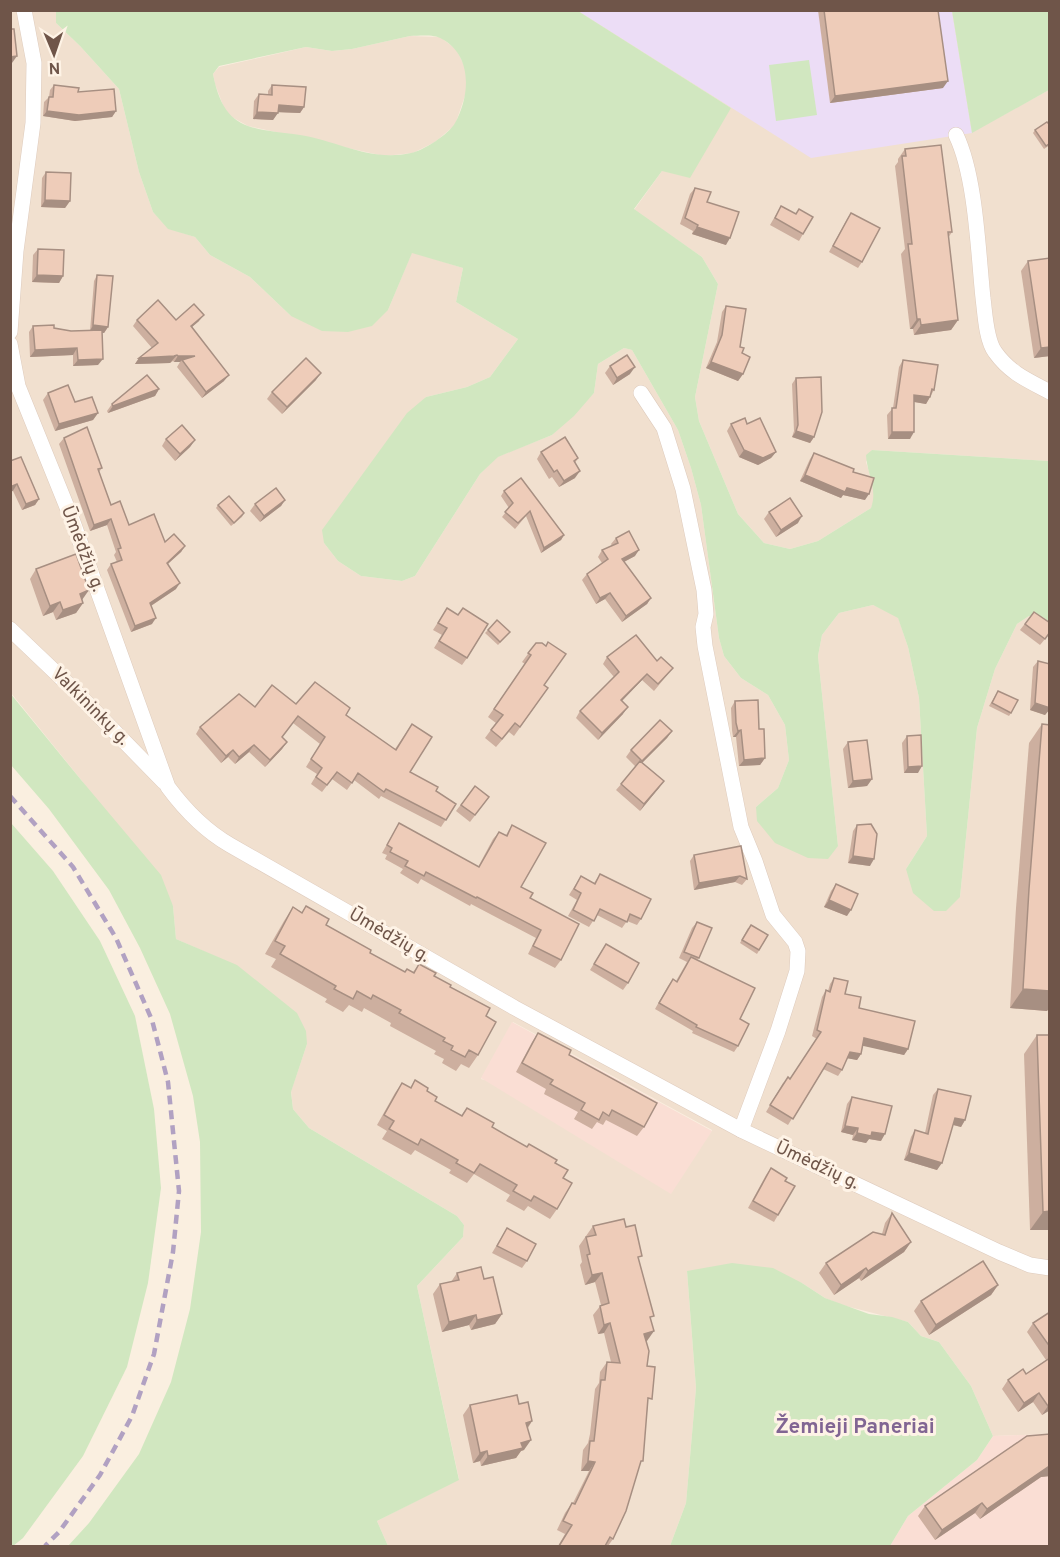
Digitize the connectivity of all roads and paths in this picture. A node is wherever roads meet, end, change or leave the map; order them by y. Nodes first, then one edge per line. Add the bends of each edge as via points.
1 (24, 10) edge
2 (956, 135) dead end
3 (10, 332) edge
4 (10, 344) edge
5 (1050, 392) edge
6 (641, 393) dead end
7 (10, 629) edge
8 (168, 787) junction
9 (741, 1130) junction
10 (1050, 1268) edge

1 - 3 street via 34,63 33,123 16,250
2 - 5 street via 970,188 993,350 1017,375
4 - 8 street, Ūmėdžių g. via 18,386 73,522
6 - 9 street via 664,428 683,489 704,590 705,646 741,827 773,915 798,951 778,1031
7 - 8 street, Valkininkų g.
8 - 9 street, Ūmėdžių g. via 184,808 219,839 515,1008
9 - 10 street, Ūmėdžių g. via 999,1252 1030,1265

